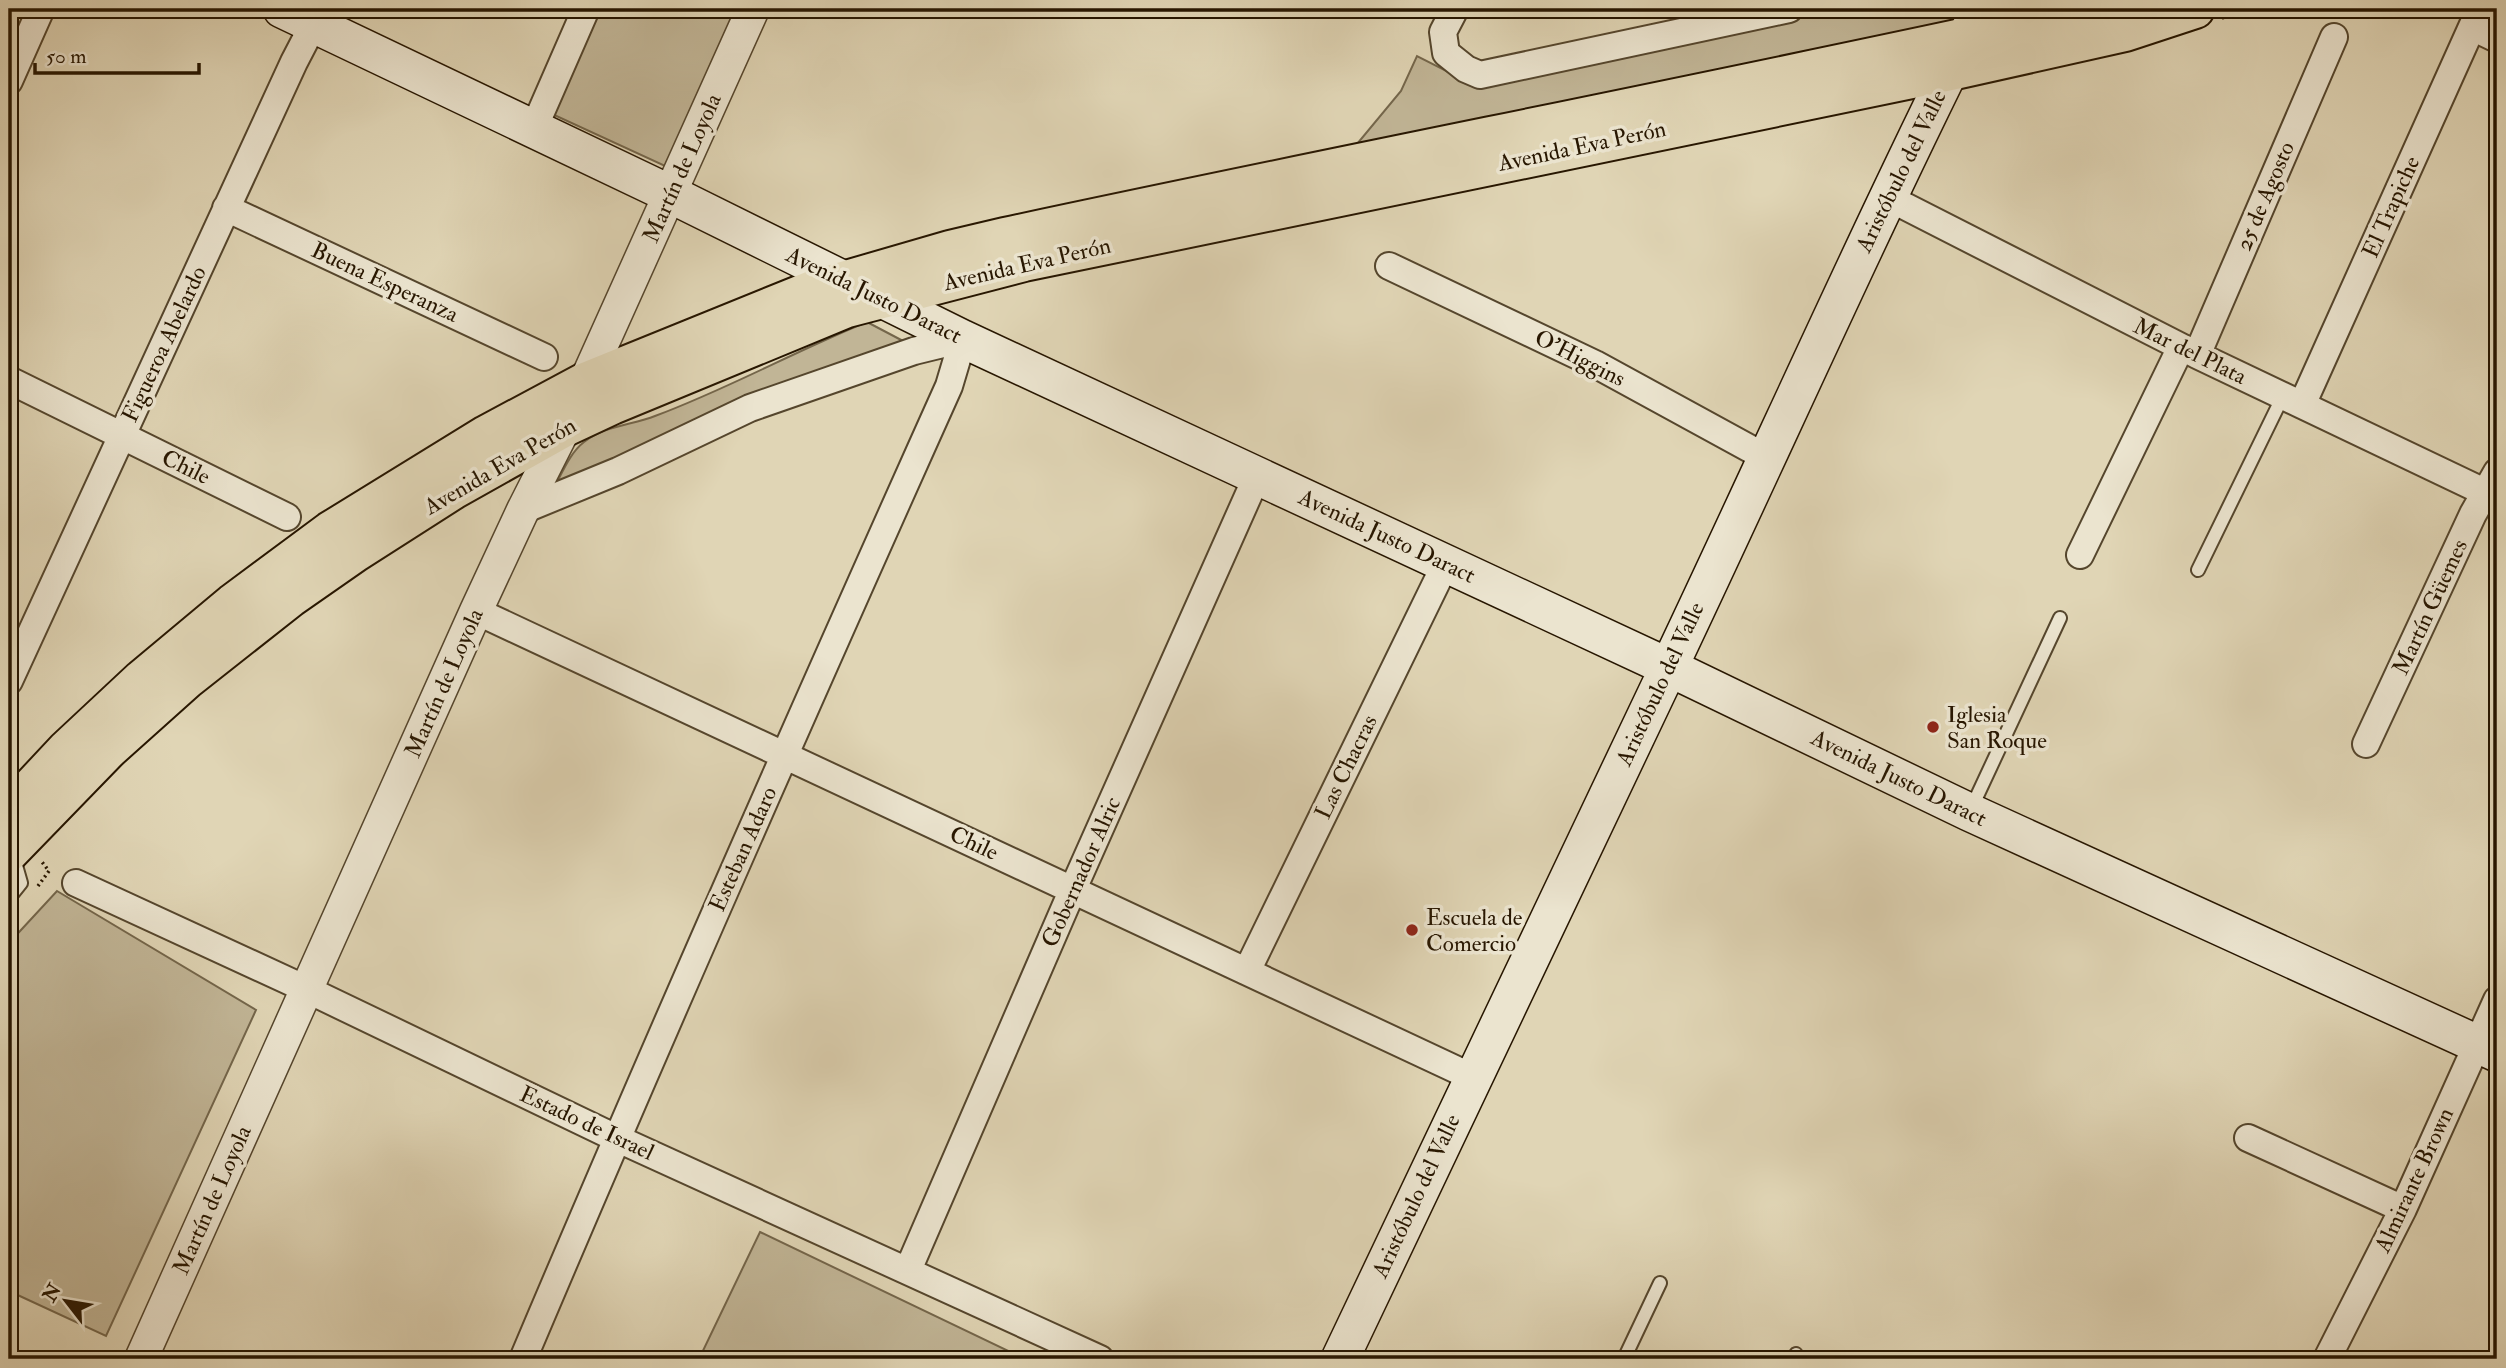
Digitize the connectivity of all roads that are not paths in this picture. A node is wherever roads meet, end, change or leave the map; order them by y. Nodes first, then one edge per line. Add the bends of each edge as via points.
1 (41, 9) edge
2 (282, 9) edge
3 (586, 9) edge
4 (753, 9) edge
5 (1455, 9) edge
6 (1790, 9) edge
7 (2096, 9) edge
8 (2195, 9) edge
9 (318, 17) edge
10 (2476, 18) edge
11 (2334, 37) dead end
12 (1965, 39) edge
13 (2497, 39) edge
14 (9, 80) edge
15 (534, 128) junction
16 (670, 194) junction
17 (1887, 197) junction
18 (226, 208) junction
19 (1389, 266) dead end
20 (848, 281) junction
21 (884, 298) junction
22 (963, 339) junction
23 (2189, 351) junction
24 (544, 357) dead end
25 (9, 380) edge
26 (585, 382) junction
27 (2293, 401) junction
28 (565, 427) junction
29 (122, 435) junction
30 (1766, 458) junction
31 (1257, 476) junction
32 (2494, 487) edge
33 (523, 510) junction
34 (287, 517) dead end
35 (2080, 555) dead end
36 (1446, 564) junction
37 (2198, 570) dead end
38 (476, 611) junction
39 (2060, 618) dead end
40 (1668, 667) junction
41 (9, 681) edge
42 (2366, 744) dead end
43 (784, 755) junction
44 (9, 811) edge
45 (1969, 812) junction
46 (10, 851) edge
47 (76, 883) dead end
48 (1073, 889) junction
49 (9, 898) edge
50 (1247, 971) junction
51 (306, 989) junction
52 (2497, 1000) edge
53 (2487, 1048) edge
54 (1472, 1077) junction
55 (617, 1138) junction
56 (2248, 1138) dead end
57 (2403, 1209) junction
58 (908, 1270) junction
59 (1660, 1283) dead end
60 (141, 1359) edge
61 (523, 1359) edge
62 (1100, 1359) edge
63 (1340, 1359) edge
64 (1625, 1359) edge
65 (2327, 1359) edge

1 - 14 street
2 - 9 main road, Avenida Justo Daract
3 - 15 street
4 - 16 street, Martín de Loyola
5 - 6 street via 1443,32 1446,53 1480,75
7 - 12 main road, Avenida Eva Perón
8 - 12 main road, Avenida Eva Perón via 2125,32 1981,62
9 - 15 main road, Avenida Justo Daract
9 - 18 street, Figueroa Abelardo
10 - 13 street
10 - 27 street, El Trapiche
11 - 23 street, 25 de Agosto
12 - 17 main road, Aristóbulo del Valle
12 - 20 main road, Avenida Eva Perón via 1018,234
12 - 21 main road, Avenida Eva Perón
15 - 16 main road, Avenida Justo Daract
16 - 20 main road, Avenida Justo Daract
16 - 26 street, Martín de Loyola
17 - 23 street, Mar del Plata
17 - 30 main road, Aristóbulo del Valle
18 - 24 street, Buena Esperanza
18 - 29 street, Figueroa Abelardo
19 - 30 street, O'Higgins via 1595,365
20 - 21 main road, Avenida Justo Daract
20 - 26 main road, Avenida Eva Perón via 813,290
21 - 22 main road, Avenida Justo Daract
21 - 28 main road, Avenida Eva Perón via 847,308
22 - 31 main road, Avenida Justo Daract
22 - 33 street via 914,351 750,408
22 - 43 street, Esteban Adaro via 949,386
23 - 27 street, Mar del Plata
23 - 35 street, 25 de Agosto
25 - 29 street, Chile
26 - 28 street, Martín de Loyola
26 - 44 main road, Avenida Eva Perón via 486,435 330,531 142,679
27 - 32 street, Mar del Plata
27 - 37 lane
28 - 33 street, Martín de Loyola
28 - 46 main road, Avenida Eva Perón via 453,490 290,598 186,680 108,750
29 - 34 street, Chile
29 - 41 street, Figueroa Abelardo
30 - 40 main road, Aristóbulo del Valle
31 - 36 main road, Avenida Justo Daract
31 - 48 street, Gobernador Alric
32 - 42 street, Martín Güemes via 2473,514
33 - 38 street, Martín de Loyola
36 - 40 main road, Avenida Justo Daract
36 - 50 street, Las Chacras
38 - 43 street, Chile
38 - 51 street, Martín de Loyola
39 - 45 lane
40 - 45 main road, Avenida Justo Daract
40 - 54 main road, Aristóbulo del Valle
43 - 48 street, Chile
43 - 55 street, Esteban Adaro
45 - 53 main road, Avenida Justo Daract
46 - 49 lane via 21,883
47 - 51 street, Estado de Israel
48 - 50 street, Chile
48 - 58 street, Gobernador Alric
50 - 54 street, Chile
51 - 55 street, Estado de Israel
51 - 60 street, Martín de Loyola
52 - 53 street, Almirante Brown
53 - 57 street, Almirante Brown
54 - 63 main road, Aristóbulo del Valle
55 - 58 street, Estado de Israel
55 - 61 street, Esteban Adaro
56 - 57 street
57 - 65 street, Almirante Brown
58 - 62 street, Estado de Israel
59 - 64 lane

